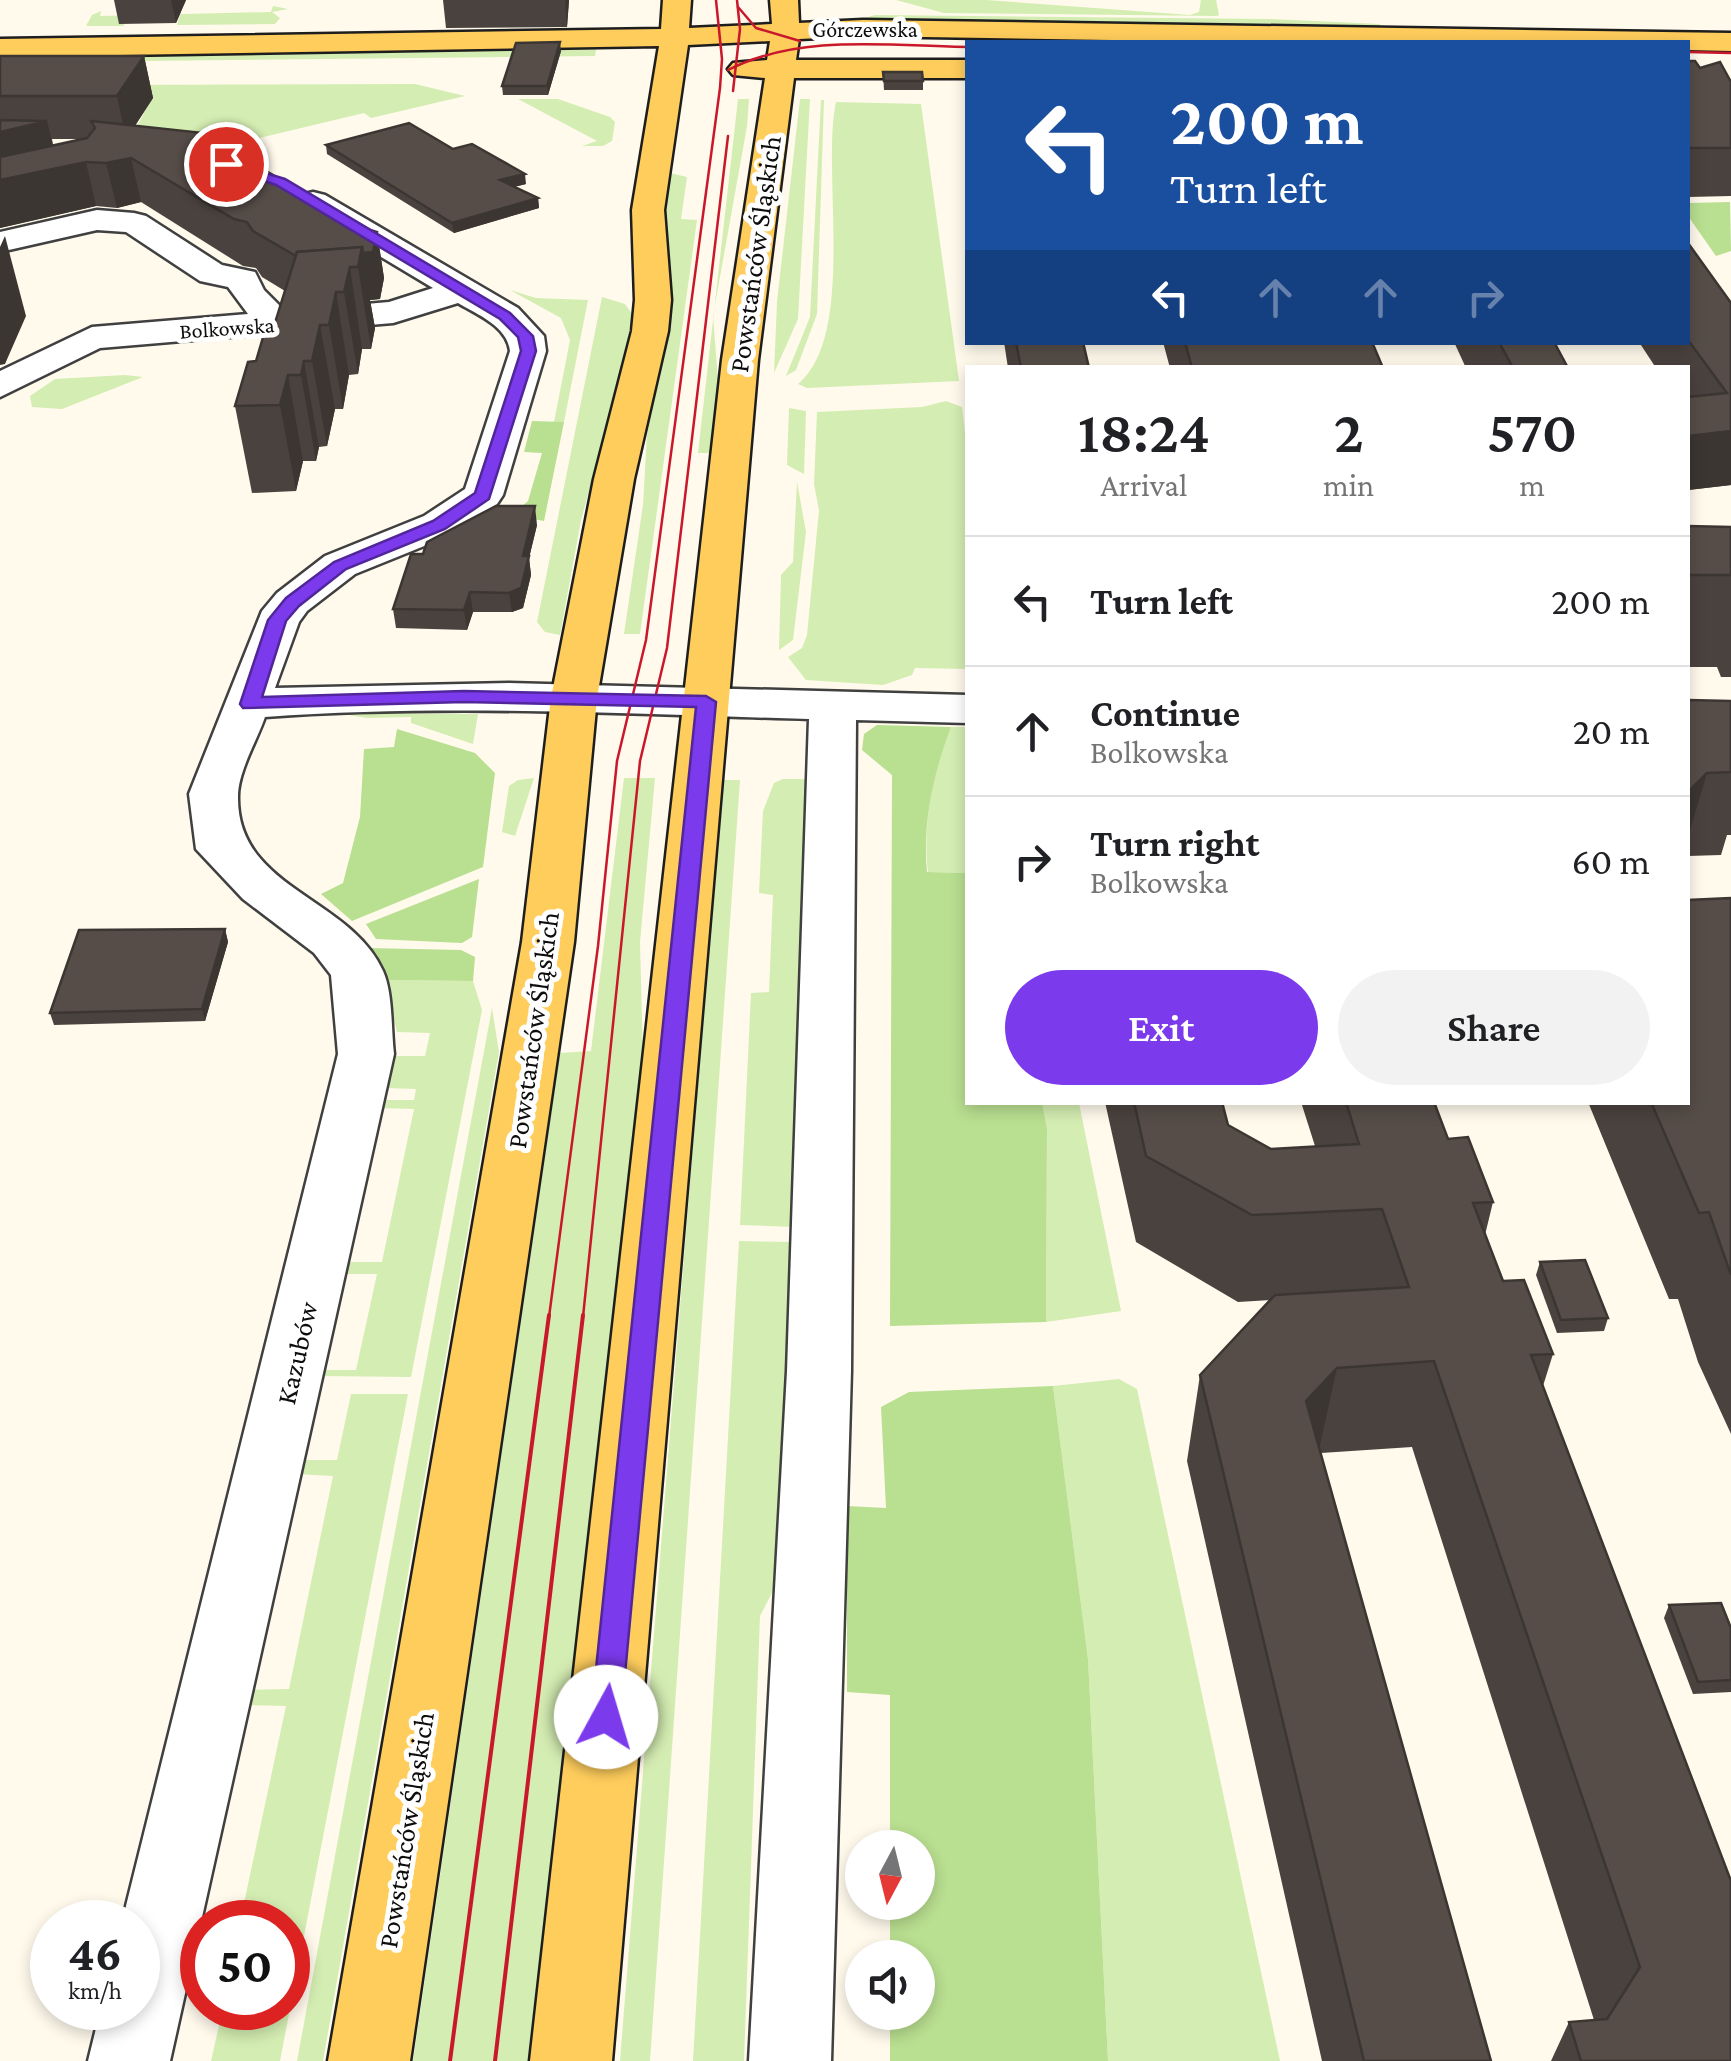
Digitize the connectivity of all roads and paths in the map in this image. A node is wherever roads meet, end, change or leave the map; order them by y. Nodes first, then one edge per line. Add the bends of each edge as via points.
1 (677, 0) edge
2 (784, 0) edge
3 (676, 36) junction
4 (1630, 40) edge
5 (1690, 41) edge
6 (1731, 42) edge
7 (0, 48) edge
8 (782, 50) junction
9 (672, 67) junction
10 (0, 68) edge
11 (965, 69) edge
12 (281, 182) edge
13 (0, 242) edge
14 (463, 290) junction
15 (278, 324) junction
16 (0, 386) edge
17 (574, 698) junction
18 (706, 702) junction
19 (250, 704) junction
20 (833, 706) junction
21 (965, 709) edge
22 (129, 2061) edge
23 (369, 2061) edge
24 (571, 2061) edge
25 (790, 2061) edge

1 - 3 main road, Powstańców Śląskich
2 - 8 main road, Powstańców Śląskich
3 - 7 main road, Górczewska
3 - 8 main road, Górczewska
3 - 9 main road, Powstańców Śląskich
4 - 8 main road, Górczewska via 1128,30
5 - 6 main road, Górczewska
8 - 9 main road, Górczewska via 714,68
8 - 11 main road, Górczewska
8 - 18 main road, Powstańców Śląskich via 740,360
9 - 10 main road, Górczewska
9 - 17 main road, Powstańców Śląskich via 648,210 650,331 614,479
12 - 14 street
13 - 15 street via 97,220 134,223 212,274 243,278 247,293
14 - 15 street, Bolkowska via 392,312
14 - 19 street via 505,316 526,336 528,351 483,495 439,525 338,548 278,620
15 - 16 street, Bolkowska via 92,338
17 - 18 street
17 - 19 street
17 - 23 main road, Powstańców Śląskich via 548,942
18 - 20 street
18 - 24 main road, Powstańców Śląskich
19 - 22 street, Kazubów via 214,794 221,849 332,941 358,973 366,1054
20 - 21 street
20 - 25 street via 818,1371

